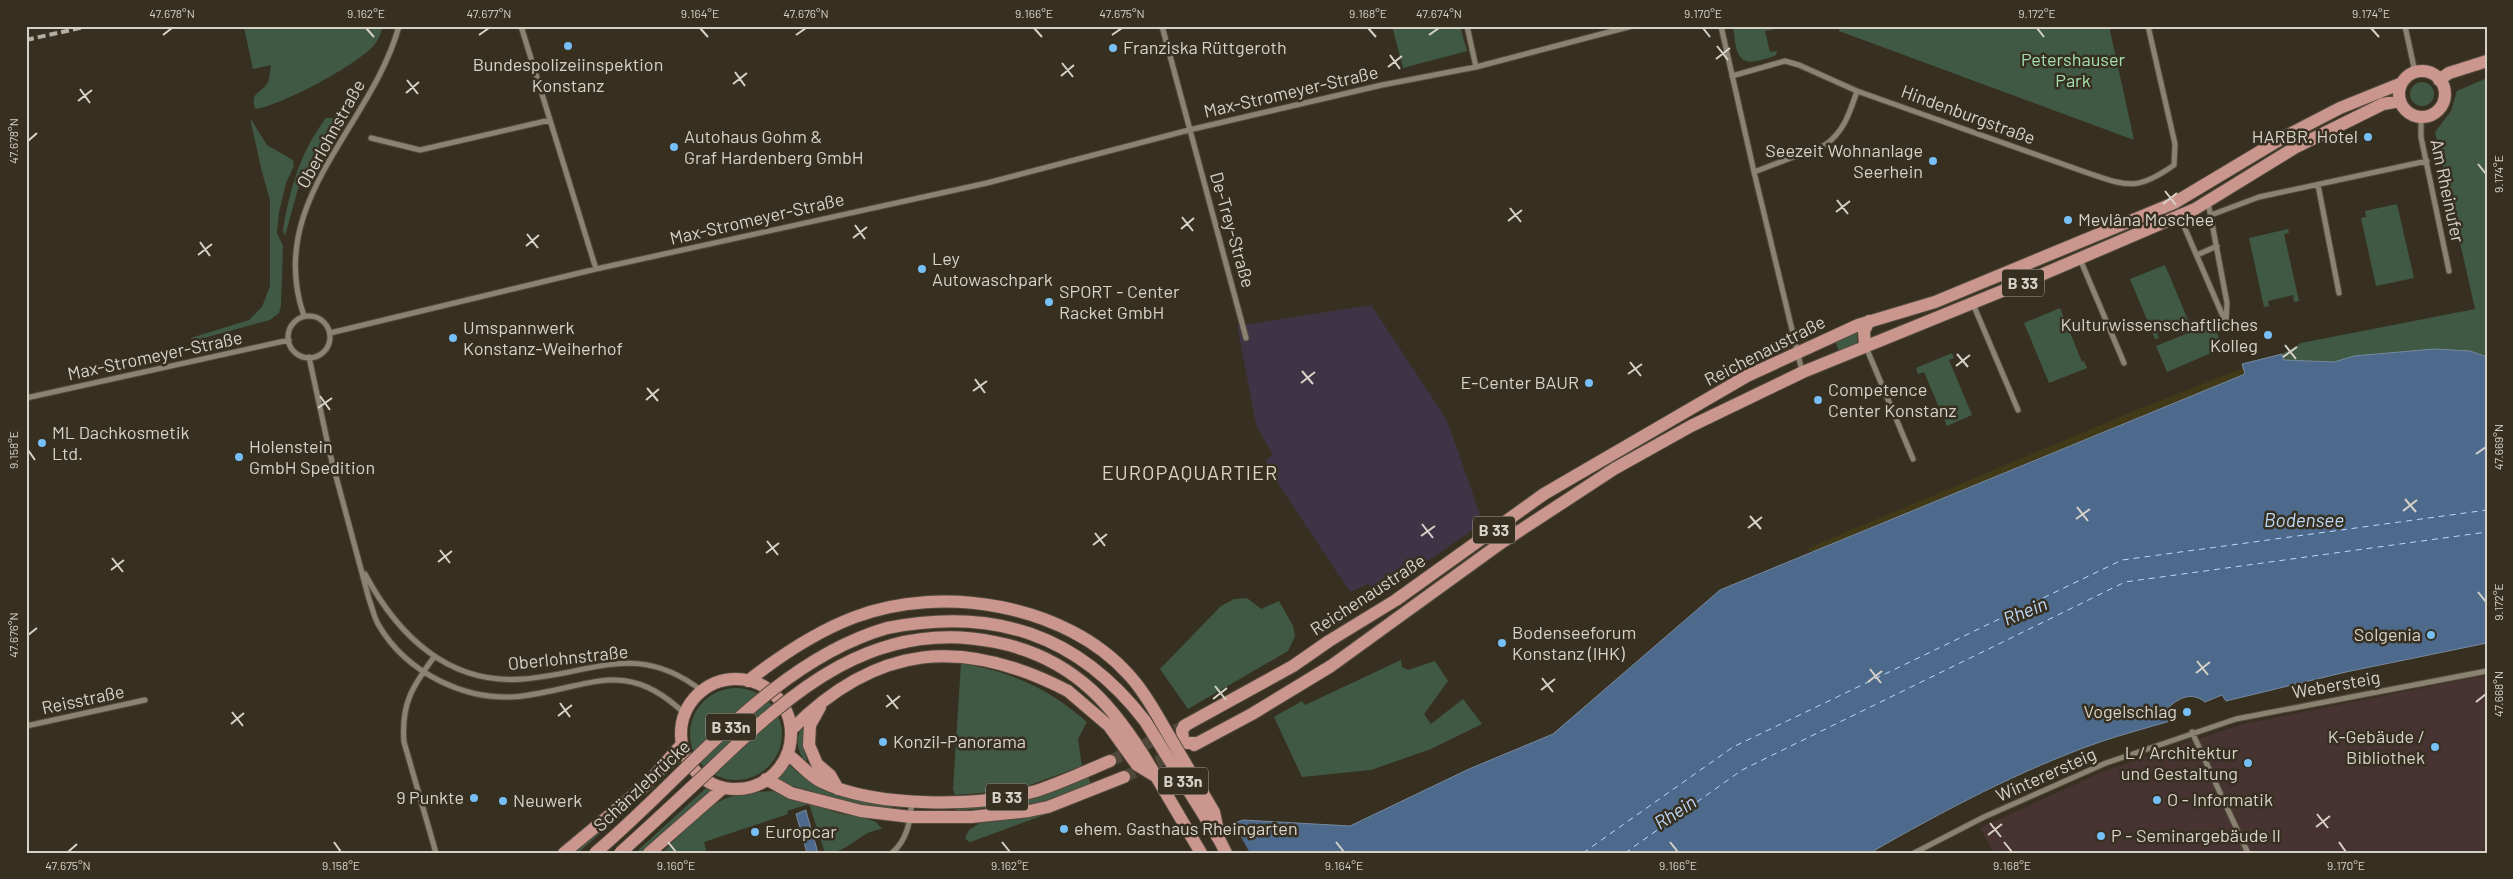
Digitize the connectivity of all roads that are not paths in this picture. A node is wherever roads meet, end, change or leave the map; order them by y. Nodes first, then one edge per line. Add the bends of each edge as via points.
1 (399, 26) edge
2 (521, 26) edge
3 (1162, 26) edge
4 (1467, 26) edge
5 (1632, 26) edge
6 (1721, 26) edge
7 (2148, 26) edge
8 (2405, 26) edge
9 (2487, 61) edge
10 (1476, 66) junction
11 (2415, 72) junction
12 (1732, 76) junction
13 (2439, 80) junction
14 (2402, 83) junction
15 (1857, 91) junction
16 (2400, 101) junction
17 (2421, 117) junction
18 (550, 120) junction
19 (1189, 130) junction
20 (371, 138) dead end
21 (2427, 161) junction
22 (1754, 172) junction
23 (2318, 186) junction
24 (2208, 202) junction
25 (2211, 215) junction
26 (2179, 216) junction
27 (2217, 246) junction
28 (2197, 255) junction
29 (2080, 259) junction
30 (596, 269) junction
31 (2450, 270) dead end
32 (2340, 293) dead end
33 (1973, 303) junction
34 (304, 316) junction
35 (1869, 321) junction
36 (330, 333) junction
37 (1246, 338) dead end
38 (289, 340) junction
39 (1865, 347) junction
40 (1797, 351) junction
41 (309, 357) junction
42 (2124, 363) dead end
43 (1803, 372) junction
44 (26, 398) edge
45 (2018, 410) dead end
46 (1913, 459) dead end
47 (360, 566) junction
48 (434, 657) junction
49 (2487, 671) edge
50 (422, 673) junction
51 (748, 681) junction
52 (702, 691) junction
53 (145, 700) dead end
54 (823, 700) junction
55 (685, 714) junction
56 (26, 726) edge
57 (791, 730) junction
58 (2192, 732) junction
59 (682, 744) junction
60 (787, 754) junction
61 (1110, 761) tunnel mouth
62 (1096, 766) junction
63 (1124, 777) tunnel mouth
64 (1157, 778) junction
65 (766, 780) junction
66 (722, 788) junction
67 (838, 789) junction
68 (1095, 790) junction
69 (912, 800) junction
70 (911, 818) junction
71 (1220, 841) junction
72 (436, 853) edge
73 (564, 853) edge
74 (595, 853) edge
75 (620, 853) edge
76 (649, 853) edge
77 (892, 853) edge
78 (1201, 853) edge
79 (1226, 853) edge
80 (1914, 853) edge
81 (2248, 853) edge

1 - 34 street, Oberlohnstraße via 378,79 316,182 296,258 296,281
2 - 18 street
3 - 19 street, Max-Stromeyer-Straße
4 - 10 street
5 - 10 street, Max-Stromeyer-Straße
6 - 12 street
7 - 15 street, Hindenburgstraße via 2175,144 2174,165 2147,182 2122,184
8 - 11 street
9 - 13 main road via 2449,73
10 - 19 street, Max-Stromeyer-Straße
11 - 13 main road via 2430,73
11 - 14 main road
12 - 15 street, Hindenburgstraße via 1785,61
12 - 22 street
13 - 17 main road via 2444,96 2440,107
14 - 16 main road
14 - 35 main road, Reichenaustraße / B 33 via 2340,108 2286,136 2174,203 1935,302
15 - 22 street via 1850,113 1835,138 1825,145
16 - 17 main road via 2406,110
16 - 24 main road, Reichenaustraße / B 33 via 2383,104 2296,147
17 - 21 street, Am Rheinufer via 2420,129
18 - 20 street via 420,150
18 - 30 street
19 - 30 street, Max-Stromeyer-Straße via 987,183
19 - 37 street, De-Trey-Straße
21 - 23 street
21 - 31 street, Am Rheinufer
22 - 40 street
23 - 25 street via 2259,197
23 - 32 street
24 - 25 street
24 - 26 main road, Reichenaustraße / B 33
25 - 27 street
26 - 28 street
26 - 29 main road, Reichenaustraße / B 33
27 - 28 street
27 - 28 street via 2227,303 2226,322
29 - 33 main road, Reichenaustraße / B 33
29 - 42 street
30 - 36 street, Max-Stromeyer-Straße
33 - 39 main road, Reichenaustraße / B 33
33 - 45 street
34 - 36 street via 321,319
34 - 38 street via 292,325
35 - 39 main road via 1864,332
35 - 40 main road, Reichenaustraße / B 33
36 - 41 street via 325,350
38 - 41 street via 298,354
38 - 44 street, Max-Stromeyer-Straße
39 - 43 main road, Reichenaustraße / B 33
39 - 46 street
40 - 43 street
40 - 43 main road, Reichenaustraße / B 33 via 1586,467 1521,509 1396,600 1301,661 1185,725 1183,740 1196,744 1331,666 1501,543 1614,469 1691,426
41 - 47 street, Oberlohnstraße via 330,454
47 - 48 street, Oberlohnstraße via 394,619
47 - 50 street, Oberlohnstraße via 377,623 397,650
48 - 50 street
48 - 52 street, Oberlohnstraße via 470,674 502,680 608,664 635,664 686,678
49 - 58 street, Webersteig via 2298,705
50 - 55 street, Oberlohnstraße via 455,688 499,696 521,696 607,679 628,681 659,692
50 - 72 street via 407,699 404,742
51 - 52 main road via 735,679
51 - 57 main road via 775,696 788,717
51 - 71 main road, B 33n, bridge via 799,644 855,616 882,609 929,601 984,603 1038,617 1094,646 1128,674 1152,707 1214,812
52 - 55 main road
53 - 56 street, Reisstraße
54 - 57 main road, B 33n
54 - 64 main road, B 33n, bridge via 858,677 905,661 936,656 976,658 1011,666 1068,691 1115,733 1137,764
54 - 67 main road via 810,726 809,745 817,764 830,775
55 - 59 main road
57 - 60 main road
58 - 80 street, Winterersteig via 2054,786
58 - 81 street
59 - 66 main road via 692,768
59 - 73 main road via 647,784
60 - 65 main road
60 - 67 main road, B 33 via 820,782
61 - 62 main road, B 33
62 - 68 main road via 1100,780
62 - 69 main road, B 33 via 1038,790 1005,798
63 - 68 main road, B 33
64 - 75 main road, Schänzlebrücke / B 33n, bridge via 1137,742 1106,702 1063,668 1008,644 980,638 914,639 884,646 855,658 796,693 759,723
64 - 78 main road, Schänzlebrücke / B 33n
65 - 66 main road via 748,788
65 - 70 main road, B 33 via 781,789 831,805
66 - 76 main road
67 - 69 main road, B 33 via 868,796
68 - 70 main road, B 33 via 1029,811
69 - 70 street
70 - 77 street via 904,840
71 - 74 main road, Schänzlebrücke / B 33n, bridge via 1145,721 1101,672 1072,652 1022,631 972,621 944,620 915,622 870,632 838,646 794,674 761,699
71 - 79 main road, Schänzlebrücke / B 33n

